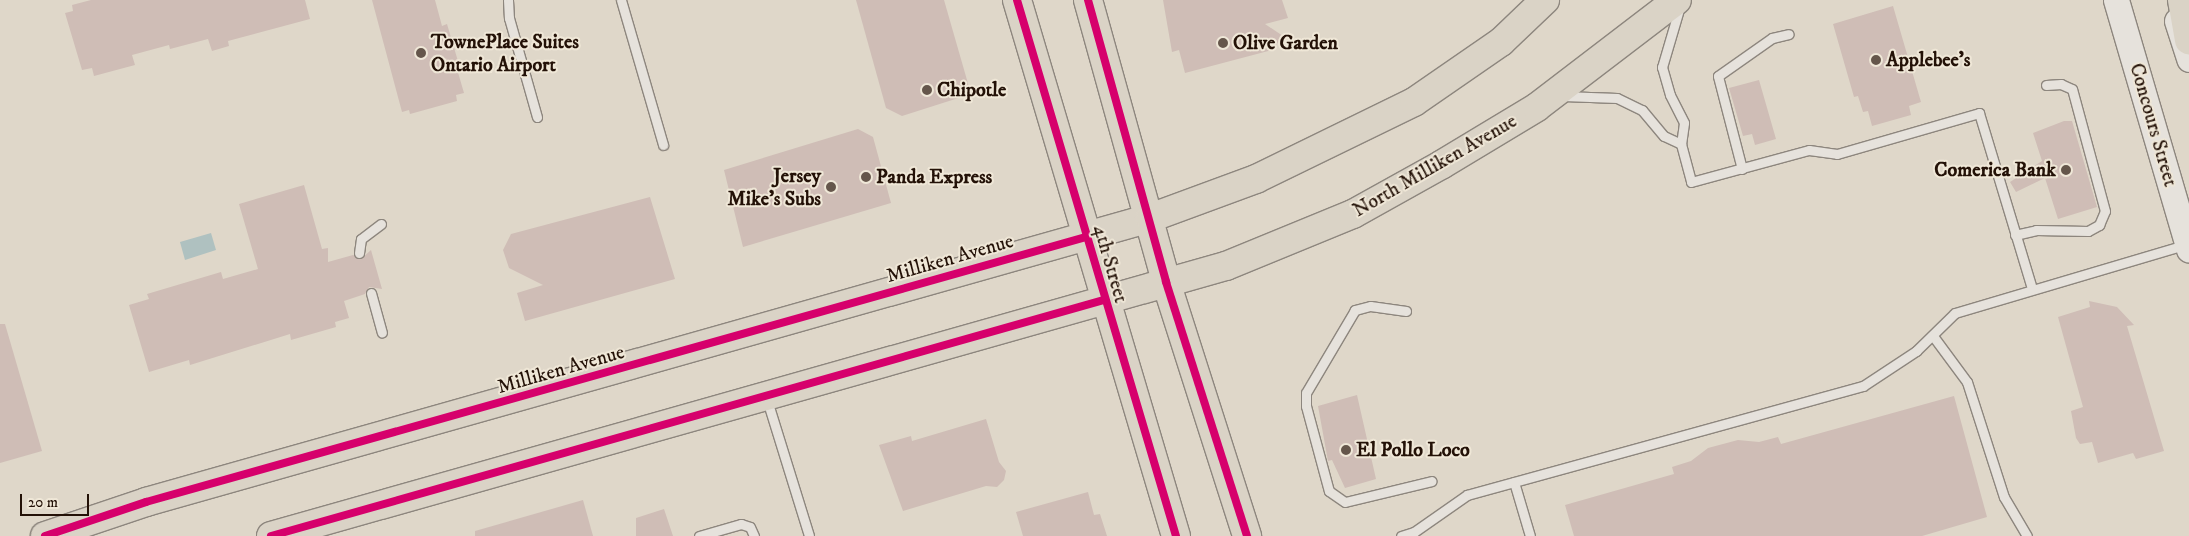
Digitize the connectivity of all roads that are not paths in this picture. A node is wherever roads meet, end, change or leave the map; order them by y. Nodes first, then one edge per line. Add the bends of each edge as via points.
1 (508, 0) edge
2 (621, 0) edge
3 (1016, 0) edge
4 (1088, 0) edge
5 (1544, 0) edge
6 (1677, 0) edge
7 (1682, 0) edge
8 (2116, 0) edge
9 (2171, 0) edge
10 (2182, 0) edge
11 (1789, 34) dead end
12 (2189, 40) edge
13 (2189, 59) edge
14 (2046, 85) dead end
15 (1550, 96) junction
16 (537, 116) dead end
17 (1681, 144) junction
18 (663, 145) dead end
19 (1742, 169) junction
20 (1150, 218) junction
21 (381, 224) dead end
22 (2015, 235) junction
23 (1086, 237) junction
24 (2188, 247) edge
25 (359, 253) dead end
26 (1166, 282) junction
27 (2032, 288) junction
28 (370, 293) dead end
29 (1104, 300) junction
30 (1406, 312) dead end
31 (382, 333) dead end
32 (1933, 336) junction
33 (765, 395) junction
34 (1432, 481) dead end
35 (1514, 482) junction
36 (45, 536) edge
37 (270, 536) edge
38 (699, 536) edge
39 (754, 536) edge
40 (809, 536) edge
41 (1176, 536) edge
42 (1247, 536) edge
43 (1401, 536) edge
44 (1530, 536) edge
45 (2027, 536) edge

1 - 16 lane via 509,18
2 - 18 lane
3 - 23 main road, 4th Street
4 - 20 main road
5 - 20 main road via 1501,42 1414,102 1256,179
6 - 15 main road, North Milliken Avenue
7 - 17 lane via 1662,67 1670,95 1684,123
8 - 24 street, Concours Street
9 - 13 street
10 - 12 main road
11 - 19 lane via 1772,38 1718,76
14 - 22 lane via 2061,84 2072,89 2106,211 2099,225 2088,232 2036,230
15 - 17 lane via 1617,98 1642,110 1664,136
15 - 26 main road, North Milliken Avenue via 1441,165 1353,214 1226,266
17 - 19 lane via 1692,182
19 - 22 lane via 1809,150 1837,154 1979,113
20 - 23 main road, Milliken Avenue
20 - 26 main road
21 - 25 lane via 361,239
22 - 27 lane
23 - 29 main road, 4th Street
23 - 36 main road, Milliken Avenue via 146,502
24 - 27 lane
26 - 29 main road
26 - 42 main road
27 - 32 lane via 1955,313
28 - 31 lane
29 - 33 main road
29 - 41 main road, 4th Street
30 - 34 lane via 1370,306 1355,310 1306,393 1306,406 1329,490 1345,502
32 - 35 lane via 1864,386
32 - 45 lane via 1967,382 2004,497
33 - 37 main road
33 - 40 lane
35 - 43 lane via 1467,495 1414,532
35 - 44 lane
38 - 39 lane via 741,524 750,527

